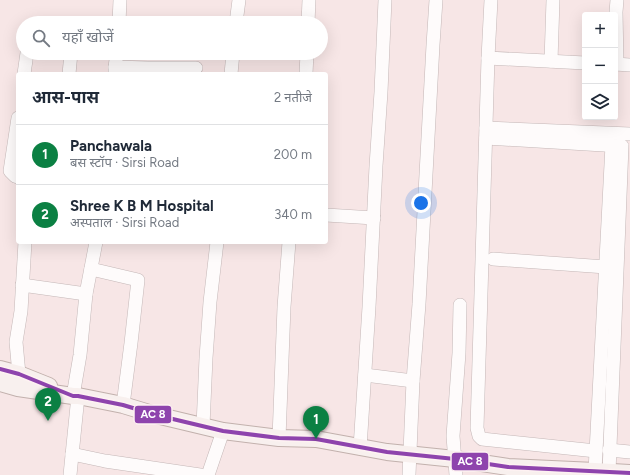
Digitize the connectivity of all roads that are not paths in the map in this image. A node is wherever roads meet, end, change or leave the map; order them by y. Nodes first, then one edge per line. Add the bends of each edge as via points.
1 (120, 0) edge
2 (239, 0) edge
3 (309, 0) edge
4 (385, 0) edge
5 (436, 0) edge
6 (491, 0) edge
7 (553, 0) edge
8 (617, 0) edge
9 (119, 16) edge
10 (237, 16) edge
11 (308, 16) edge
12 (616, 48) edge
13 (488, 58) junction
14 (26, 60) edge
15 (70, 60) edge
16 (116, 60) edge
17 (232, 60) edge
18 (307, 60) edge
19 (551, 61) junction
20 (582, 63) edge
21 (618, 64) edge
22 (630, 65) edge
23 (196, 68) dead end
24 (115, 70) edge
25 (24, 72) edge
26 (69, 72) edge
27 (230, 72) edge
28 (306, 72) edge
29 (16, 131) edge
30 (486, 133) junction
31 (630, 134) edge
32 (621, 146) edge
33 (16, 176) edge
34 (328, 215) edge
35 (374, 218) junction
36 (25, 244) edge
37 (96, 244) edge
38 (217, 244) edge
39 (289, 244) edge
40 (493, 259) dead end
41 (606, 267) junction
42 (91, 270) junction
43 (22, 285) junction
44 (86, 294) junction
45 (460, 305) dead end
46 (0, 369) edge
47 (19, 374) junction
48 (365, 375) junction
49 (414, 381) junction
50 (0, 383) edge
51 (76, 396) junction
52 (123, 405) junction
53 (203, 426) junction
54 (223, 431) junction
55 (279, 438) junction
56 (360, 448) junction
57 (609, 450) junction
58 (596, 451) junction
59 (630, 452) edge
60 (72, 454) junction
61 (410, 454) junction
62 (456, 467) edge
63 (602, 471) junction
64 (630, 473) edge
65 (70, 475) edge
66 (200, 475) edge
67 (208, 475) edge
68 (409, 475) edge

1 - 9 street
2 - 10 street
3 - 11 street
4 - 35 street
5 - 49 street
6 - 13 street
7 - 19 street
8 - 12 street
13 - 19 street
13 - 30 street
14 - 25 street
15 - 26 street
16 - 24 street
17 - 27 street
18 - 28 street
19 - 20 street
21 - 22 street
23 - 24 street
29 - 33 street via 10,171
30 - 31 street
30 - 32 street
30 - 58 street via 477,428 479,436 482,439
32 - 41 street
32 - 57 street
34 - 35 street
35 - 48 street
36 - 43 street
37 - 42 street
38 - 53 street via 210,302
39 - 55 street
40 - 41 street
41 - 58 street
42 - 44 street
42 - 52 street via 138,280
43 - 44 street
43 - 47 street via 16,342
44 - 51 street
45 - 62 street via 453,436
46 - 47 main road
47 - 51 main road
48 - 49 street
48 - 56 street
49 - 61 street
50 - 51 main road
51 - 52 main road
51 - 60 street
52 - 53 main road
53 - 54 main road
54 - 55 main road
54 - 67 street
55 - 56 main road via 316,439
56 - 61 main road
57 - 59 street
57 - 63 street
58 - 63 street
60 - 65 street
60 - 66 street
61 - 62 main road
61 - 68 street
62 - 63 main road
63 - 64 main road

